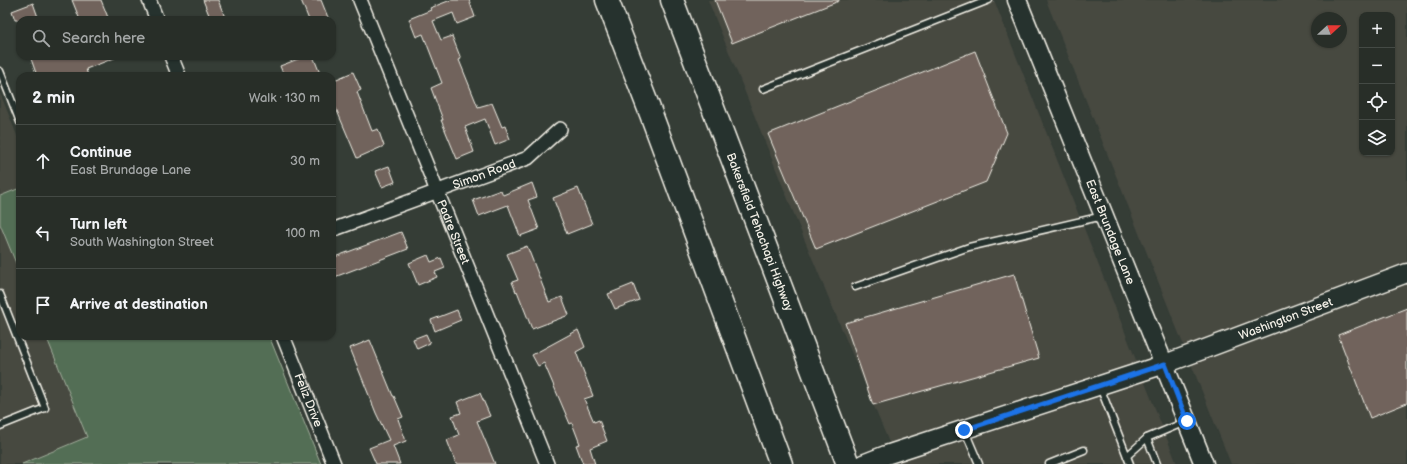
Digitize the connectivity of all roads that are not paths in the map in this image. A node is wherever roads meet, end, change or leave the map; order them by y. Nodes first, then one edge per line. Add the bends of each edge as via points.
1 (149, 0) edge
2 (360, 0) edge
3 (607, 0) edge
4 (672, 0) edge
5 (989, 0) edge
6 (1018, 0) edge
7 (155, 16) edge
8 (173, 60) edge
9 (0, 71) edge
10 (177, 72) edge
11 (763, 89) dead end
12 (16, 112) edge
13 (560, 129) dead end
14 (437, 191) junction
15 (1104, 215) junction
16 (336, 229) edge
17 (1407, 273) edge
18 (855, 287) dead end
19 (0, 294) edge
20 (16, 335) edge
21 (18, 340) edge
22 (285, 340) edge
23 (1165, 364) junction
24 (1099, 385) junction
25 (1187, 421) junction
26 (0, 426) edge
27 (964, 430) junction
28 (1147, 438) junction
29 (1084, 450) dead end
30 (1127, 456) junction
31 (334, 464) edge
32 (547, 464) edge
33 (782, 464) edge
34 (848, 464) edge
35 (863, 464) edge
36 (979, 464) edge
37 (1050, 464) edge
38 (1130, 464) edge
39 (1157, 464) edge
40 (1204, 464) edge

1 - 7 street
2 - 14 street, Padre Street
3 - 33 highway
4 - 34 highway, Bakersfield Tehachapi Highway
5 - 11 lane
6 - 15 street, East Brundage Lane
8 - 10 street
9 - 12 lane
13 - 14 street, Simon Road via 528,158
14 - 16 street, Simon Road
14 - 32 street, Padre Street
15 - 18 lane via 969,247
15 - 23 street, East Brundage Lane
17 - 23 street, Washington Street
19 - 20 lane
21 - 26 lane via 45,408
22 - 31 street, Feliz Drive
23 - 24 street, Washington Street
23 - 25 street, East Brundage Lane
24 - 27 street, Washington Street
24 - 30 lane
25 - 28 lane
25 - 40 street, East Brundage Lane
27 - 35 street, Washington Street
27 - 36 lane
28 - 30 lane
28 - 39 lane
29 - 37 lane
30 - 38 lane

